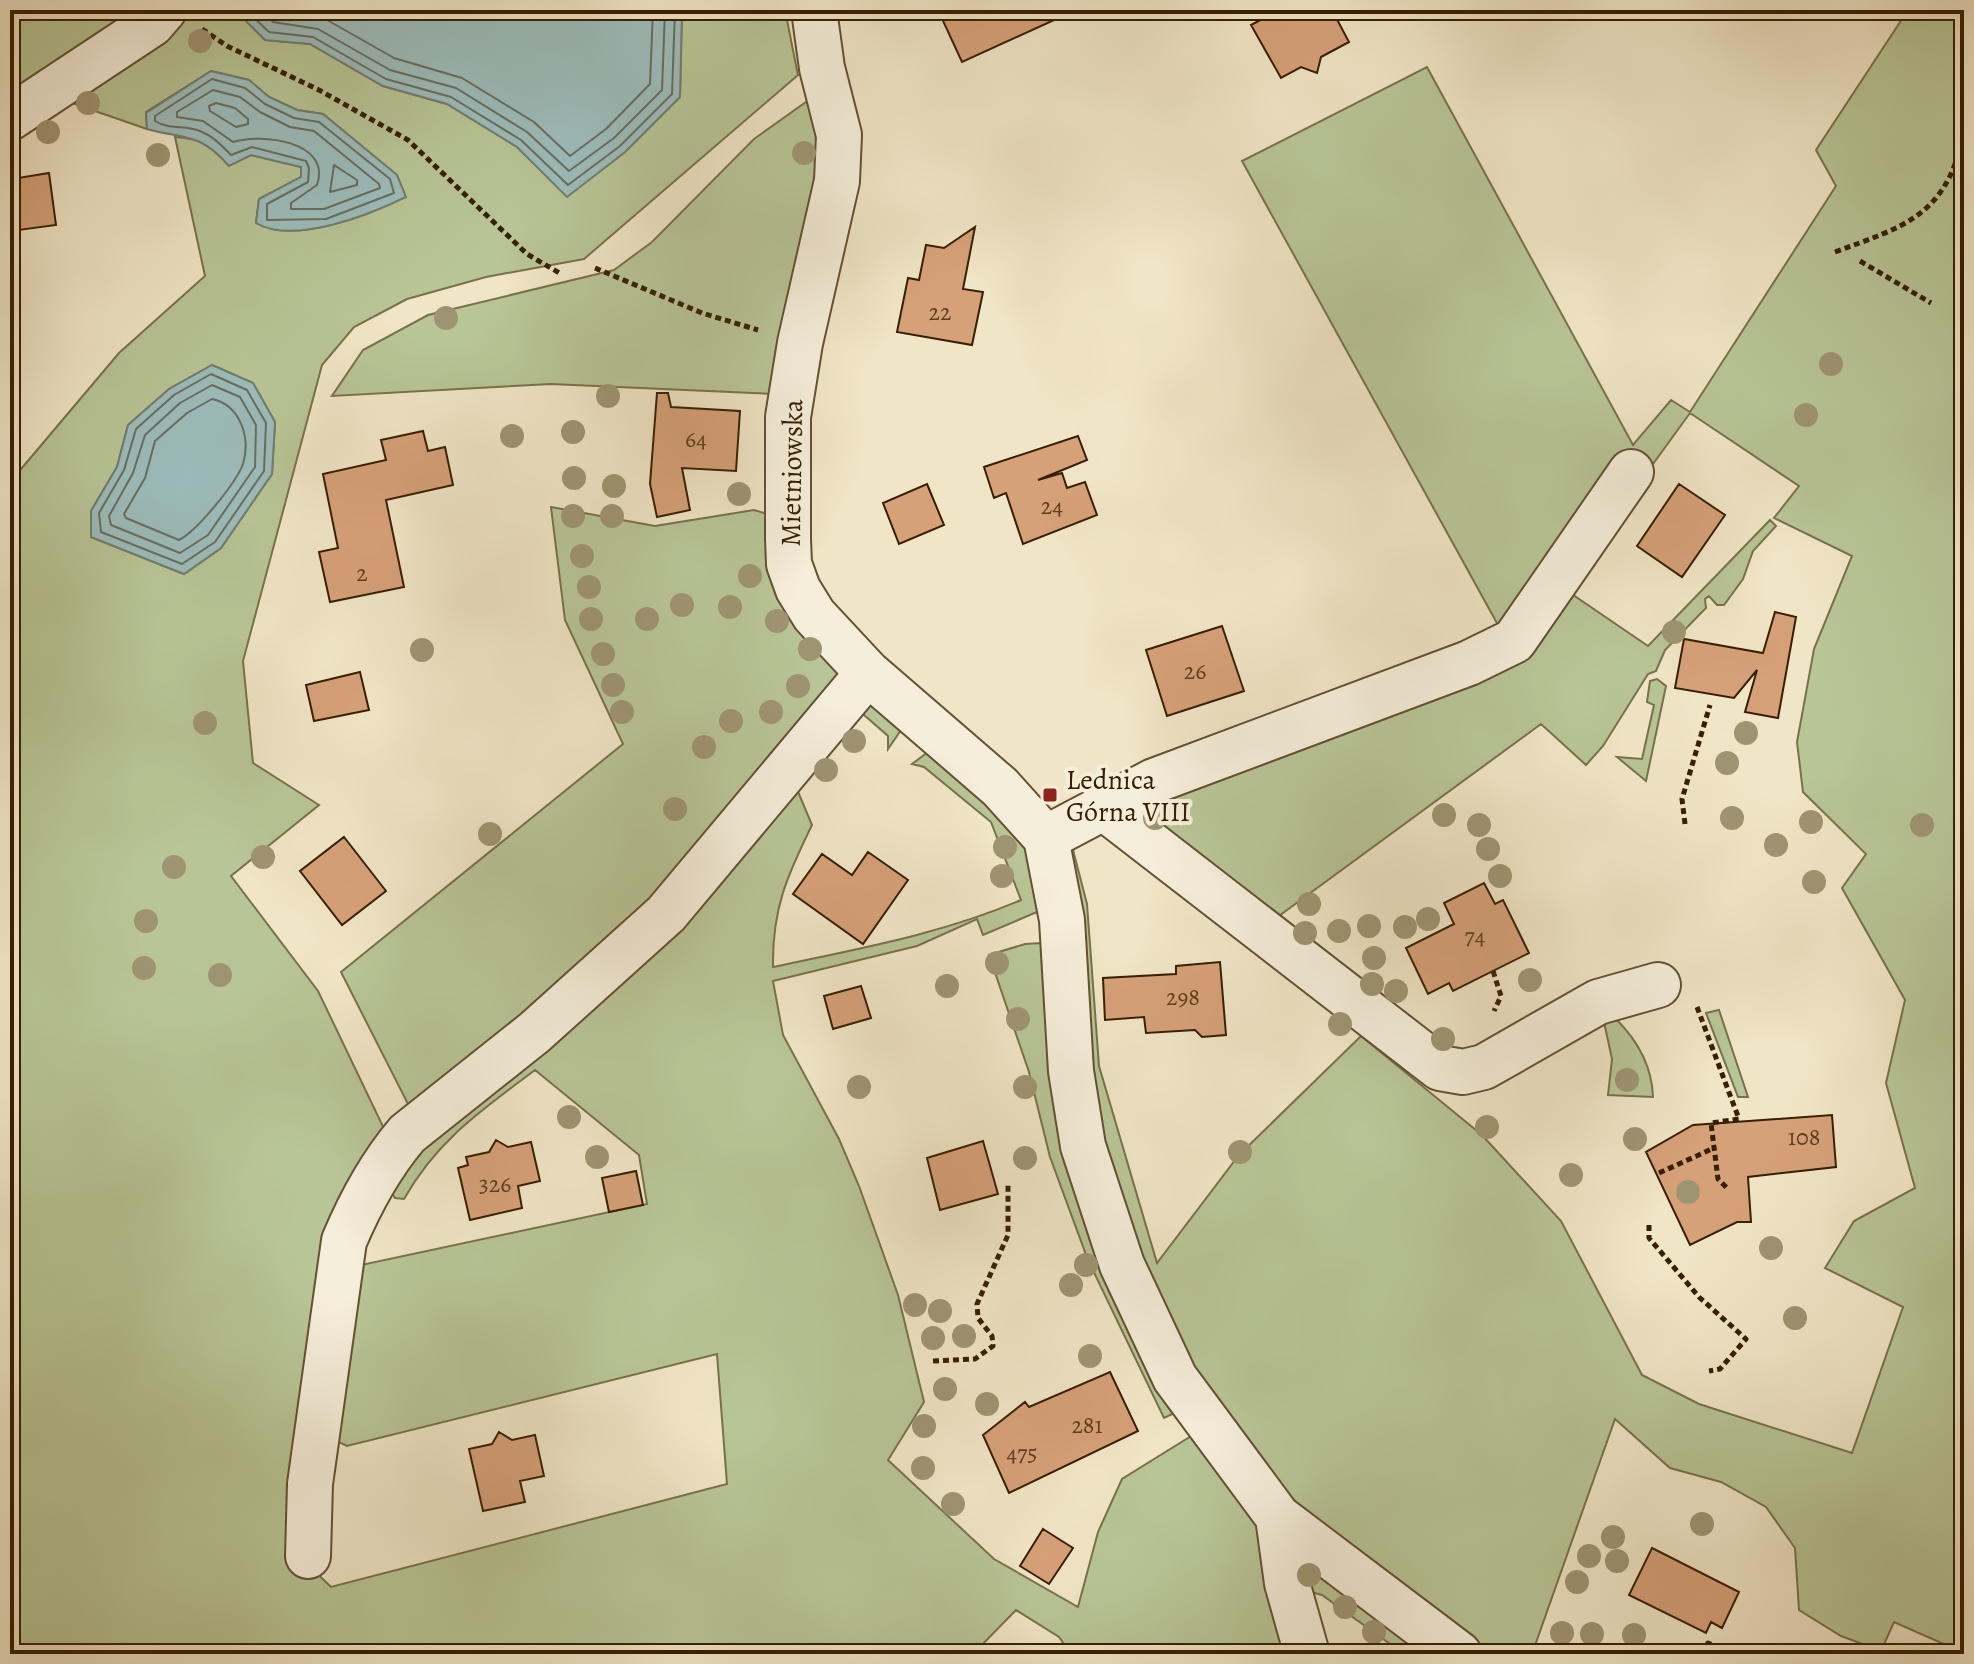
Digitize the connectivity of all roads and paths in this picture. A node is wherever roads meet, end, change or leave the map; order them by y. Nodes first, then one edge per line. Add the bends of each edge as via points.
1 (814, 10) edge
2 (158, 17) edge
3 (10, 118) edge
4 (1962, 141) dead end
5 (1835, 252) dead end
6 (1860, 261) dead end
7 (595, 268) dead end
8 (561, 274) dead end
9 (1931, 303) dead end
10 (800, 343) junction
11 (1631, 472) dead end
12 (868, 673) junction
13 (1710, 705) dead end
14 (1104, 808) junction
15 (1685, 824) dead end
16 (1046, 838) junction
17 (1493, 971) dead end
18 (1658, 985) dead end
19 (1697, 1007) dead end
20 (1487, 1022) dead end
21 (1714, 1148) junction
22 (1659, 1173) dead end
23 (1008, 1185) dead end
24 (1728, 1189) dead end
25 (1649, 1225) dead end
26 (933, 1361) dead end
27 (1709, 1371) dead end
28 (1278, 1517) junction
29 (308, 1556) dead end
30 (1731, 1652) dead end
31 (1307, 1654) edge
32 (1459, 1654) edge
33 (1702, 1654) edge

1 - 10 street, Mietniowska via 839,135 837,181
2 - 3 street
2 - 8 path via 193,22 227,46 408,140 527,254
4 - 5 path via 1942,195 1917,217
6 - 9 path
7 - 10 path via 702,313
10 - 12 street, Mietniowska via 788,417 789,564 814,615
11 - 14 street via 1514,641 1469,663 1154,781
12 - 16 street, Mietniowska via 991,778
12 - 29 street via 666,914 392,1152 344,1241 310,1484
13 - 15 path via 1682,799
14 - 16 street
14 - 18 street via 1440,1068 1463,1072 1484,1067 1598,1002
16 - 28 street via 1062,920 1075,1106 1105,1216 1175,1378
17 - 20 path via 1501,996
19 - 21 path via 1739,1119 1711,1123
21 - 22 path
21 - 24 path via 1718,1179
23 - 26 path via 1008,1235 977,1304 978,1318 993,1346 975,1359
25 - 27 path via 1649,1238 1659,1250 1699,1297 1746,1339 1720,1369
28 - 31 street via 1287,1583
28 - 32 street
30 - 33 path via 1708,1643

